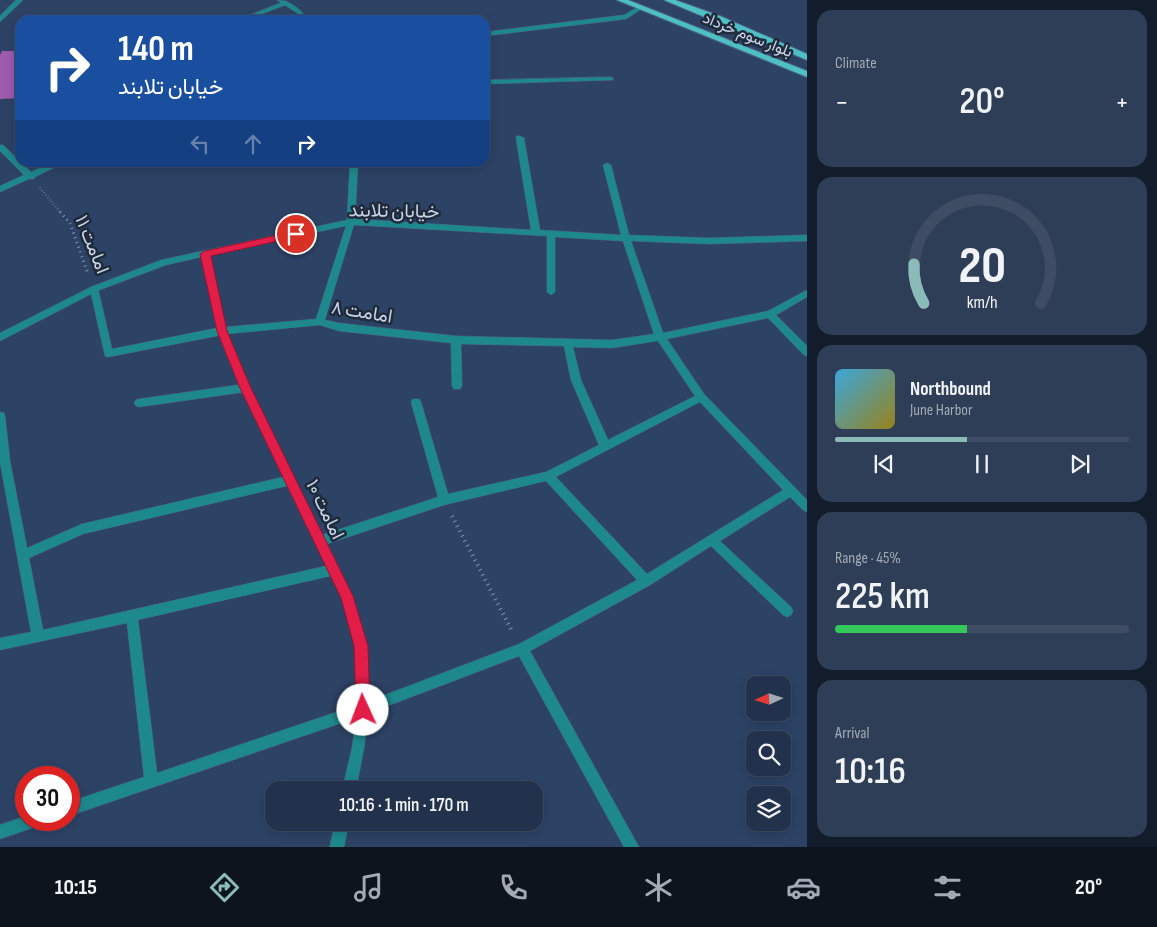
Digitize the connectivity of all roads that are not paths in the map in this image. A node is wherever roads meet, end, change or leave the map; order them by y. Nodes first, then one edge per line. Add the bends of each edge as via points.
1 (20, 0) edge
2 (621, 0) edge
3 (668, 0) edge
4 (283, 2) edge
5 (640, 8) junction
6 (252, 15) edge
7 (300, 15) edge
8 (0, 20) edge
9 (490, 33) edge
10 (807, 58) edge
11 (807, 74) edge
12 (611, 79) dead end
13 (490, 82) edge
14 (520, 138) dead end
15 (0, 147) edge
16 (15, 162) edge
17 (607, 165) dead end
18 (21, 167) edge
19 (51, 167) edge
20 (354, 167) edge
21 (31, 177) junction
22 (0, 189) edge
23 (351, 222) junction
24 (536, 232) junction
25 (551, 233) junction
26 (626, 238) junction
27 (807, 238) edge
28 (205, 254) junction
29 (94, 289) junction
30 (551, 292) dead end
31 (807, 293) edge
32 (770, 314) junction
33 (320, 322) junction
34 (222, 331) junction
35 (0, 337) edge
36 (660, 337) junction
37 (456, 340) junction
38 (568, 344) junction
39 (807, 352) edge
40 (457, 386) dead end
41 (245, 388) junction
42 (701, 397) junction
43 (139, 402) dead end
44 (416, 402) dead end
45 (0, 416) edge
46 (605, 446) junction
47 (548, 476) junction
48 (291, 480) junction
49 (790, 491) junction
50 (444, 500) junction
51 (807, 507) edge
52 (711, 539) junction
53 (320, 541) junction
54 (23, 555) junction
55 (334, 570) junction
56 (646, 581) junction
57 (787, 611) dead end
58 (132, 616) junction
59 (38, 637) junction
60 (0, 644) edge
61 (522, 649) junction
62 (363, 710) junction
63 (151, 781) junction
64 (351, 781) edge
65 (80, 805) edge
66 (15, 827) edge
67 (340, 831) edge
68 (0, 832) edge
69 (337, 847) edge
70 (632, 847) edge

1 - 8 street
2 - 5 main road, بلوار سوم خرداد
3 - 10 main road, بلوار سوم خرداد
4 - 6 street
4 - 7 street
5 - 9 street via 626,17
5 - 11 main road, بلوار سوم خرداد
12 - 13 street
14 - 24 street
15 - 16 street
17 - 26 street
18 - 21 street
19 - 21 street
20 - 23 street, امامت ۸
21 - 22 street
23 - 24 street, خیابان تلابند
23 - 28 street, خیابان تلابند
23 - 33 street, امامت ۸
24 - 25 street, خیابان تلابند
25 - 26 street, خیابان تلابند
25 - 30 street
26 - 27 street, خیابان تلابند via 709,241
26 - 36 street
28 - 29 street, خیابان تلابند via 164,262
28 - 34 street, امامت ۱۰
29 - 34 street via 108,352
29 - 35 street, خیابان تلابند
31 - 32 street, امامت ۸
32 - 36 street, امامت ۸
32 - 39 street
33 - 34 street
33 - 37 street, امامت ۸
34 - 41 street, امامت ۱۰
36 - 38 street, امامت ۸ via 612,344
36 - 42 street
37 - 38 street, امامت ۸
37 - 40 street
38 - 46 street via 576,380
41 - 43 street
41 - 48 street, امامت ۱۰
42 - 46 street
42 - 49 street
44 - 50 street
45 - 54 street via 4,461
46 - 47 street
47 - 50 street
47 - 56 street
48 - 53 street, امامت ۱۰
48 - 54 street via 82,529
49 - 51 street
49 - 52 street
50 - 53 street
52 - 56 street
52 - 57 street
53 - 55 street, امامت ۱۰
54 - 59 street
55 - 58 street
55 - 62 street, امامت ۱۰ via 347,596 361,646
56 - 61 street
58 - 59 street
58 - 63 street
59 - 60 street
61 - 62 street
61 - 70 street
62 - 63 street
62 - 64 street, امامت ۱۰
63 - 65 street
66 - 68 street
67 - 69 street

